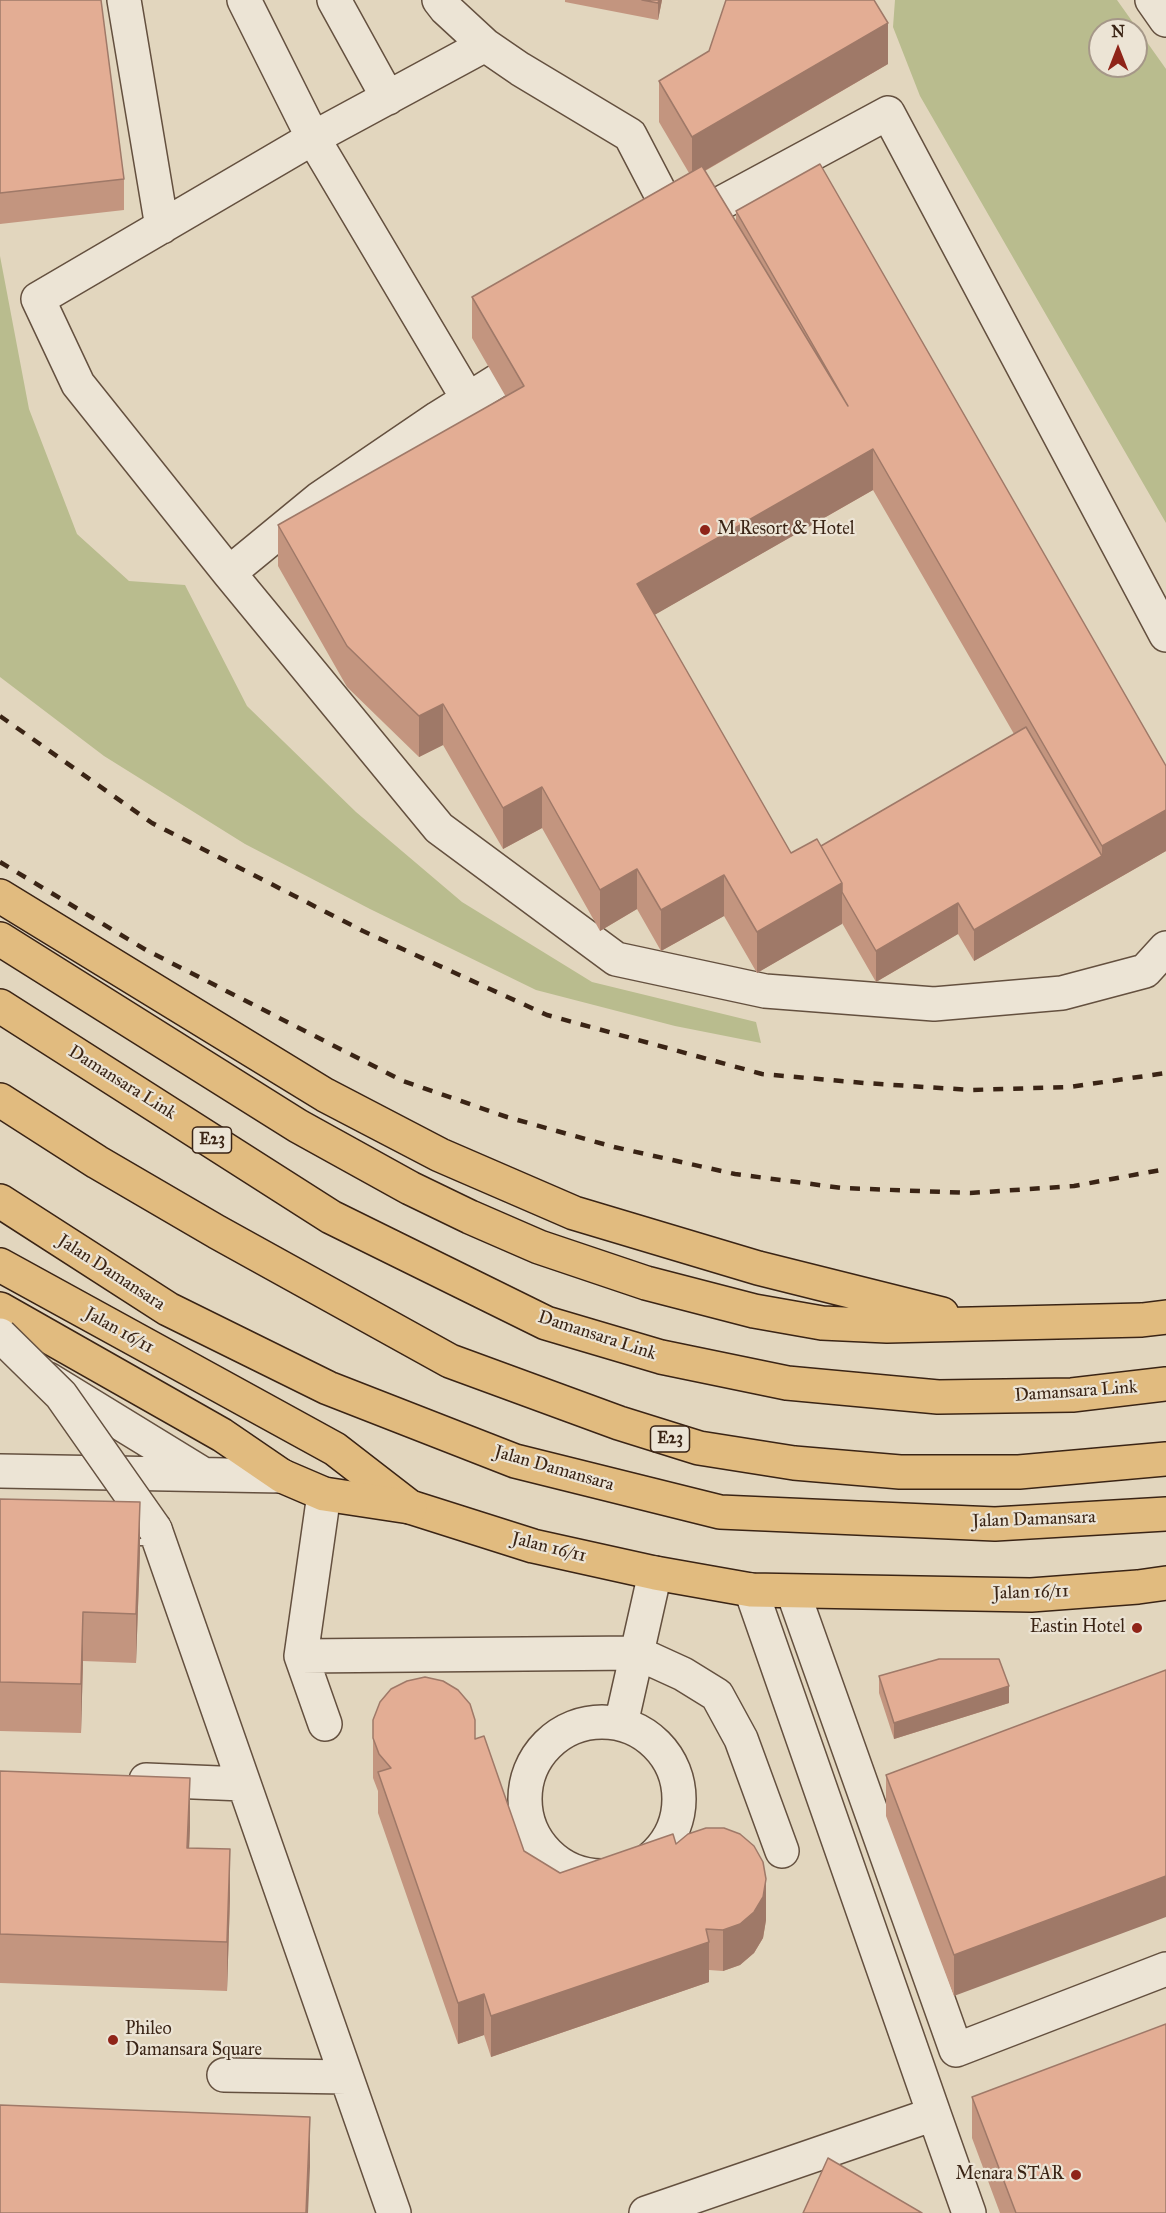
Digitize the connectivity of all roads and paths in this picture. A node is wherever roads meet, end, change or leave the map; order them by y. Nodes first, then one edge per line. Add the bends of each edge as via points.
1 (124, 0) edge
2 (244, 0) edge
3 (334, 0) edge
4 (439, 0) edge
5 (1152, 0) edge
6 (1166, 20) edge
7 (485, 45) junction
8 (388, 98) junction
9 (313, 138) junction
10 (162, 227) junction
11 (677, 227) junction
12 (693, 257) edge
13 (561, 342) edge
14 (468, 399) junction
15 (229, 573) junction
16 (1166, 635) edge
17 (0, 896) edge
18 (0, 939) edge
19 (1166, 948) edge
20 (0, 1006) edge
21 (0, 1100) edge
22 (0, 1201) edge
23 (0, 1265) edge
24 (0, 1309) edge
25 (1166, 1317) edge
26 (984, 1324) junction
27 (0, 1335) edge
28 (0, 1350) edge
29 (1166, 1384) edge
30 (1166, 1459) edge
31 (0, 1471) edge
32 (205, 1475) junction
33 (282, 1476) junction
34 (324, 1494) junction
35 (410, 1507) junction
36 (1166, 1514) edge
37 (96, 1527) edge
38 (155, 1529) junction
39 (655, 1573) junction
40 (1166, 1583) edge
41 (750, 1590) junction
42 (793, 1592) junction
43 (637, 1653) junction
44 (301, 1656) junction
45 (325, 1724) dead end
46 (621, 1724) junction
47 (116, 1779) edge
48 (898, 1783) edge
49 (243, 1784) junction
50 (865, 1794) junction
51 (782, 1851) dead end
52 (1166, 1969) edge
53 (224, 2075) dead end
54 (346, 2077) junction
55 (934, 2114) junction
56 (394, 2213) edge
57 (646, 2213) edge
58 (969, 2213) edge

1 - 10 lane
2 - 9 lane
3 - 8 lane
4 - 7 lane
5 - 6 lane
7 - 8 lane
7 - 11 lane via 630,135
8 - 9 lane
9 - 10 lane
9 - 14 lane
10 - 15 lane via 38,299 78,384
11 - 12 lane
11 - 16 lane via 888,113
13 - 14 lane
14 - 15 lane via 319,499
15 - 19 lane via 439,828 615,959 765,991 934,1004 1062,993 1144,971
17 - 26 main road via 325,1095 440,1155 574,1213 758,1268
18 - 26 main road via 298,1126 411,1188 539,1247 646,1283 754,1311 822,1323
20 - 29 main road, Damansara Link / E23 via 331,1217 546,1323 660,1357 787,1383 938,1397 1072,1395
21 - 30 main road, E23 via 217,1232 450,1361 699,1448 794,1463 900,1472 1018,1472
22 - 36 main road, Jalan Damansara via 168,1309 328,1388 515,1461 720,1512 995,1524
23 - 35 main road, Jalan 16/11 via 335,1449
24 - 33 main road via 222,1435
25 - 26 main road
27 - 38 lane, bridge via 61,1395
28 - 32 lane
31 - 32 lane
32 - 33 lane
33 - 34 main road
34 - 35 main road
34 - 44 lane
35 - 39 main road, Jalan 16/11 via 533,1546
37 - 38 lane
38 - 49 lane
39 - 41 main road, Jalan 16/11
39 - 43 lane
40 - 42 main road, Jalan 16/11 via 1031,1595
41 - 42 main road, Jalan 16/11
41 - 55 lane
42 - 50 lane
43 - 44 lane
43 - 46 lane
43 - 51 lane via 717,1695 741,1739
44 - 45 lane
46 - 46 lane via 646,1736 665,1755 677,1779 679,1805 672,1832 657,1853 635,1869 609,1876 582,1874 560,1864 542,1848 529,1827 524,1803 526,1779 536,1757 574,1727 597,1722
47 - 49 lane
48 - 50 lane
49 - 54 lane
50 - 52 lane via 956,2050
53 - 54 lane
54 - 56 lane
55 - 57 lane
55 - 58 lane

